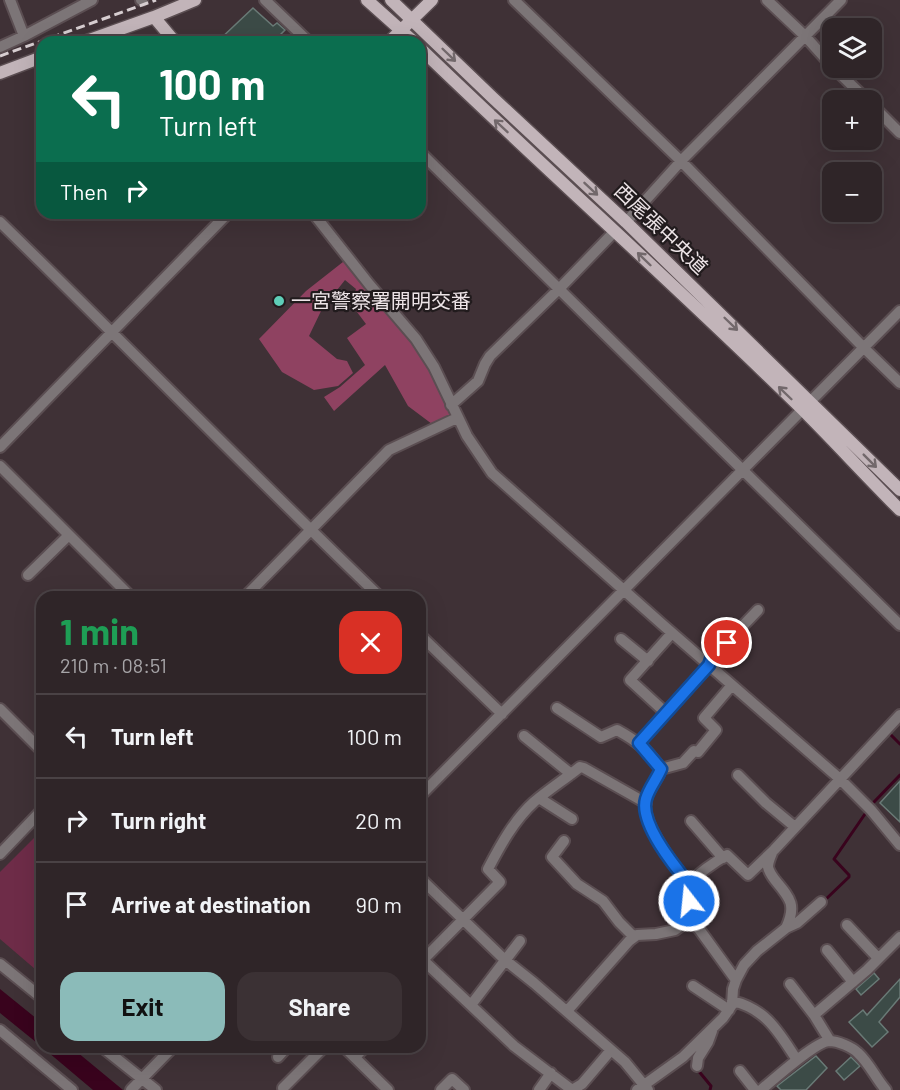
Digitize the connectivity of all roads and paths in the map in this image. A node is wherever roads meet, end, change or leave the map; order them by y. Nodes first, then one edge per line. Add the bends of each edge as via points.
1 (10, 0) edge
2 (92, 0) edge
3 (195, 0) edge
4 (265, 0) edge
5 (367, 0) edge
6 (391, 0) edge
7 (432, 0) edge
8 (514, 0) edge
9 (768, 0) edge
10 (841, 0) edge
11 (154, 17) junction
12 (412, 19) junction
13 (401, 29) junction
14 (24, 36) junction
15 (101, 36) edge
16 (170, 36) edge
17 (303, 36) edge
18 (395, 36) edge
19 (408, 36) edge
20 (805, 36) junction
21 (0, 47) edge
22 (426, 54) edge
23 (822, 55) edge
24 (36, 59) edge
25 (0, 73) edge
26 (844, 78) edge
27 (857, 90) edge
28 (882, 115) edge
29 (900, 132) edge
30 (426, 158) edge
31 (681, 161) junction
32 (222, 219) edge
33 (318, 219) edge
34 (0, 222) edge
35 (626, 222) junction
36 (615, 231) junction
37 (559, 289) junction
38 (900, 311) edge
39 (112, 331) junction
40 (863, 348) junction
41 (900, 383) edge
42 (451, 405) junction
43 (806, 405) junction
44 (458, 418) junction
45 (0, 447) edge
46 (0, 466) edge
47 (742, 469) junction
48 (900, 490) edge
49 (900, 510) edge
50 (310, 530) junction
51 (69, 535) junction
52 (28, 575) dead end
53 (623, 590) junction
54 (125, 591) edge
55 (251, 591) edge
56 (374, 591) edge
57 (758, 610) dead end
58 (900, 625) edge
59 (672, 633) junction
60 (621, 639) dead end
61 (426, 641) edge
62 (648, 661) junction
63 (709, 665) junction
64 (732, 685) junction
65 (557, 708) dead end
66 (0, 709) edge
67 (666, 713) junction
68 (502, 714) junction
69 (900, 715) edge
70 (524, 736) dead end
71 (639, 743) junction
72 (36, 745) edge
73 (661, 769) junction
74 (571, 774) junction
75 (738, 775) dead end
76 (840, 779) junction
77 (426, 790) edge
78 (539, 798) junction
79 (646, 803) junction
80 (36, 816) edge
81 (573, 819) dead end
82 (691, 821) dead end
83 (795, 827) junction
84 (564, 841) dead end
85 (900, 845) edge
86 (774, 850) junction
87 (0, 854) edge
88 (723, 858) junction
89 (426, 884) edge
90 (690, 885) junction
91 (821, 902) dead end
92 (690, 919) junction
93 (462, 920) junction
94 (847, 925) dead end
95 (786, 928) junction
96 (634, 937) junction
97 (900, 937) edge
98 (520, 941) dead end
99 (827, 950) dead end
100 (426, 957) edge
101 (878, 958) junction
102 (505, 960) junction
103 (426, 963) edge
104 (0, 964) edge
105 (736, 980) junction
106 (853, 982) junction
107 (790, 984) dead end
108 (693, 986) dead end
109 (36, 993) edge
110 (471, 1005) junction
111 (731, 1006) junction
112 (567, 1011) junction
113 (814, 1015) junction
114 (713, 1028) junction
115 (0, 1030) edge
116 (830, 1041) junction
117 (611, 1050) junction
118 (110, 1053) edge
119 (167, 1053) edge
120 (282, 1053) edge
121 (318, 1053) edge
122 (351, 1053) edge
123 (359, 1053) edge
124 (278, 1057) dead end
125 (355, 1057) junction
126 (797, 1060) junction
127 (697, 1065) dead end
128 (740, 1071) dead end
129 (551, 1074) junction
130 (142, 1079) junction
131 (379, 1081) junction
132 (283, 1088) dead end
133 (766, 1088) edge
134 (643, 1089) edge
135 (72, 1090) edge
136 (131, 1090) edge
137 (156, 1090) edge
138 (370, 1090) edge
139 (388, 1090) edge
140 (441, 1090) edge
141 (464, 1090) edge
142 (539, 1090) edge
143 (755, 1090) edge
144 (886, 1090) edge

1 - 14 street
2 - 14 street
3 - 11 main road
4 - 17 street
5 - 13 main road
6 - 12 main road, 西尾張中央道
7 - 12 main road
8 - 31 street
9 - 20 street
10 - 20 street
11 - 15 main road
11 - 16 main road
12 - 13 main road
12 -> 35 main road, 西尾張中央道
13 - 18 main road
13 - 19 main road
14 - 21 street
20 - 23 street
20 - 31 street
36 -> 22 main road, 西尾張中央道
24 - 25 main road
26 - 27 street
28 - 29 street
30 - 37 street
31 - 35 street
31 - 40 street
32 - 39 street
33 - 42 street via 416,339
34 - 39 street
35 -> 43 main road, 西尾張中央道
36 - 37 street
43 -> 36 main road, 西尾張中央道
37 - 42 street via 490,356 478,381
37 - 47 street
38 - 40 street
39 - 45 street
39 - 50 street
40 - 41 street
40 - 43 street
42 - 44 street
43 - 47 street
43 -> 48 main road, 西尾張中央道
43 - 49 main road, 西尾張中央道
44 - 50 street via 389,450
44 - 53 street via 492,473
46 - 51 street
47 - 53 street
47 - 58 street
50 - 55 street
50 - 56 street
51 - 52 street
51 - 54 street
53 - 59 street
53 - 68 street
57 - 63 street
59 - 62 street
59 - 63 street
60 - 62 street
61 - 68 street
62 - 67 street via 630,680
63 - 64 street
63 - 67 street
64 - 73 street via 704,718 716,730 698,752 694,751 683,763
64 - 76 street
65 - 71 street via 601,737 617,729
66 - 72 street
67 - 71 street
68 - 77 street
69 - 76 street
70 - 74 street
71 - 73 street
73 - 79 street
74 - 78 street
74 - 79 street via 584,768
75 - 83 street
76 - 83 street
76 - 85 street
78 - 81 street
78 - 93 street via 520,816 488,869 500,882
79 - 90 street via 652,832
80 - 87 street
82 - 88 street
83 - 86 street
84 - 96 street via 552,857 577,884 603,902
86 - 88 street via 748,875 727,855
86 - 95 street via 767,865 792,904
88 - 90 street via 692,879
89 - 93 street
90 - 92 street
91 - 95 street
92 - 96 street via 675,930
92 - 105 street
93 - 100 street
93 - 102 street
94 - 101 street
95 - 105 street via 757,951
96 - 112 street
97 - 101 street
98 - 102 street
99 - 106 street
101 - 106 street
102 - 110 street
102 - 112 street
103 - 110 street
104 - 109 street
105 - 111 street
106 - 113 street
107 - 113 street
108 - 111 street
110 - 129 street
111 - 114 street
111 - 126 street via 740,1003 758,1010
112 - 117 street
113 - 116 street
114 - 127 street
114 - 134 street
115 - 135 street
116 - 126 street
116 - 144 street via 857,1052
117 - 129 street via 572,1090
117 - 134 street via 625,1062
118 - 130 street
119 - 130 street
120 - 124 street
121 - 132 street
122 - 125 street
123 - 125 street
125 - 131 street
126 - 133 street
128 - 143 street
129 - 142 street
130 - 136 street
130 - 137 street
131 - 138 street
131 - 139 street
140 - 141 street via 452,1079

